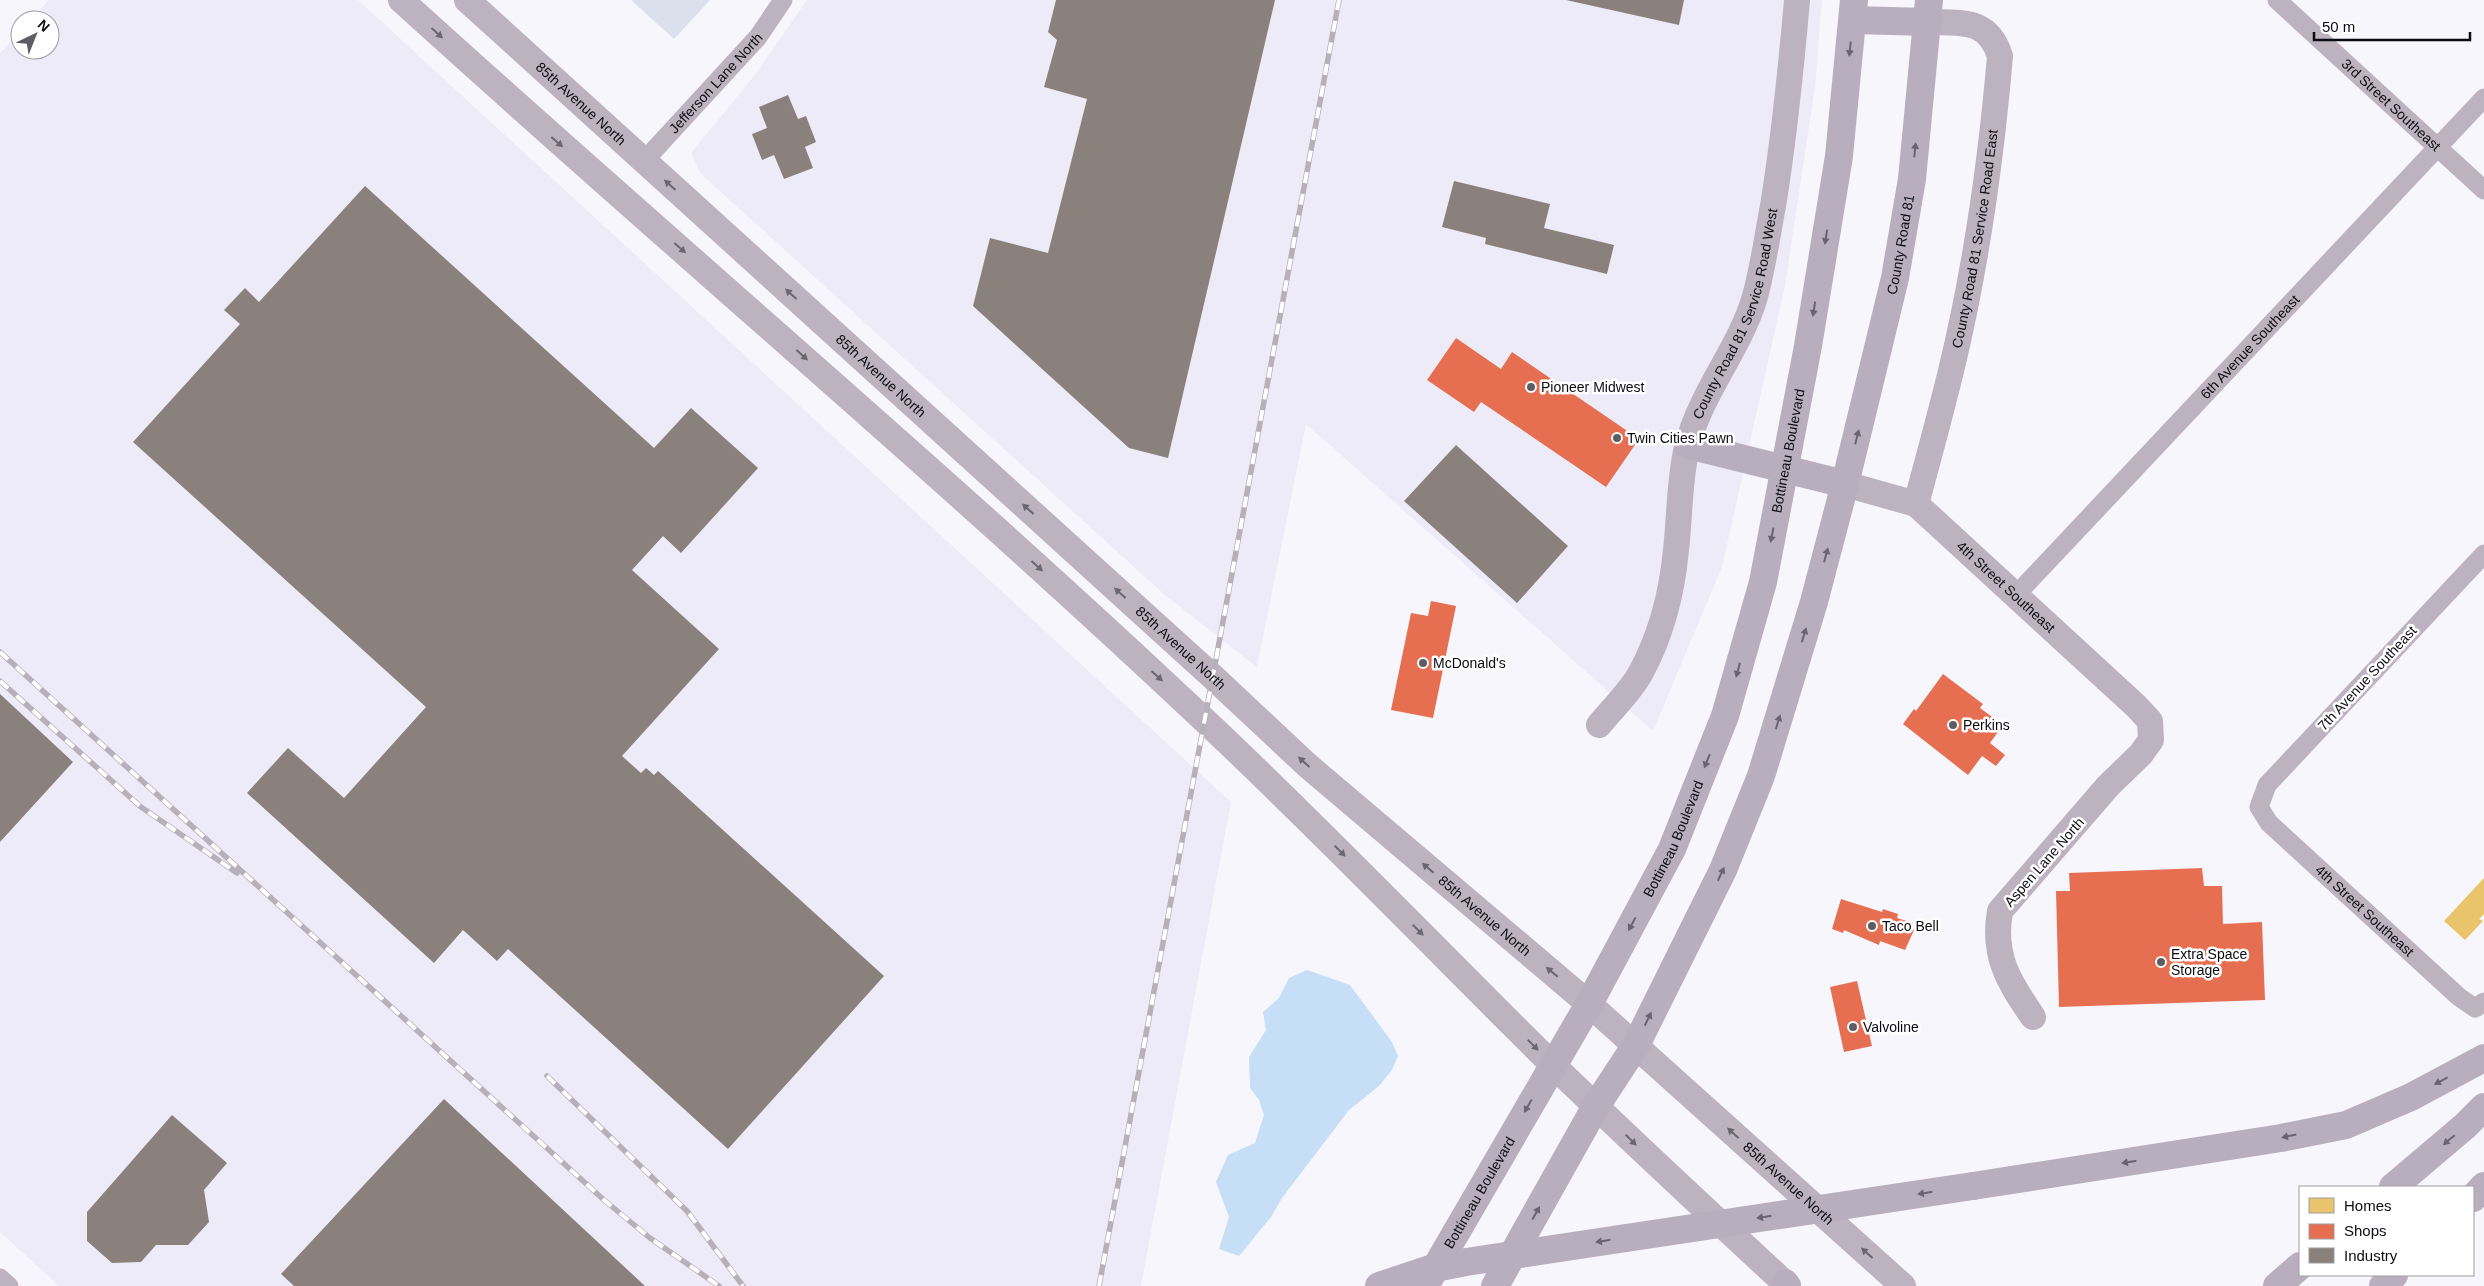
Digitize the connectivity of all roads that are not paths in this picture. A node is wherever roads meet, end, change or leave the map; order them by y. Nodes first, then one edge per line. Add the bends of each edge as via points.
1 (401, 0) edge
2 (467, 0) edge
3 (783, 0) edge
4 (1797, 0) edge
5 (2277, 0) edge
6 (1853, 10) edge
7 (1929, 11) edge
8 (2484, 98) edge
9 (2437, 147) junction
10 (644, 161) junction
11 (2484, 190) edge
12 (885, 379) junction
13 (860, 407) junction
14 (1688, 445) junction
15 (1785, 470) junction
16 (999, 483) junction
17 (1845, 484) junction
18 (1916, 504) junction
19 (975, 510) junction
20 (2484, 554) edge
21 (2016, 595) junction
22 (2150, 722) joint
23 (1599, 725) dead end
24 (2259, 808) joint
25 (1589, 1004) junction
26 (2480, 1005) edge
27 (2033, 1017) dead end
28 (1636, 1045) junction
29 (2484, 1058) edge
30 (1552, 1064) junction
31 (1596, 1106) junction
32 (2484, 1107) edge
33 (2394, 1186) edge
34 (2484, 1186) edge
35 (2474, 1197) edge
36 (2299, 1267) edge
37 (2393, 1276) edge
38 (0, 1278) edge
39 (1787, 1285) edge
40 (9, 1286) edge
41 (1379, 1286) edge
42 (1425, 1286) edge
43 (1495, 1286) edge
44 (1903, 1286) edge
45 (2277, 1286) edge
46 (2383, 1286) edge

1 -> 13 main road
2 - 10 main road, 85th Avenue North
3 - 10 street, Jefferson Lane North via 758,37
4 - 14 main road, County Road 81 Service Road West via 1780,162 1754,300
5 - 9 street, 3rd Street Southeast
6 - 7 highway
6 -> 15 highway, Bottineau Boulevard via 1839,156
17 -> 7 highway, County Road 81 via 1895,278 1912,179
7 - 18 main road, County Road 81 Service Road East via 1984,29 1996,41 2000,56 1986,183 1971,276 1951,371
8 - 9 street, 6th Avenue Southeast
9 - 11 street, 3rd Street Southeast
9 - 21 street, 6th Avenue Southeast
12 -> 10 main road, 85th Avenue North
12 - 13 main road
12 - 16 main road, 85th Avenue North
13 - 19 main road
14 - 15 highway
14 - 23 main road, County Road 81 Service Road West via 1680,484 1670,594 1657,638 1639,676
15 - 17 highway
15 -> 25 highway, Bottineau Boulevard via 1763,582 1725,716 1672,849
16 - 19 main road
25 -> 16 main road, 85th Avenue North via 1307,765
17 - 18 main road, 4th Street Southeast
28 -> 17 highway via 1723,870 1761,776 1814,602
18 - 21 main road, 4th Street Southeast
19 -> 30 main road via 1205,720
20 - 24 street, 7th Avenue Southeast via 2267,785
21 - 22 main road, 4th Street Southeast
22 - 27 main road, Aspen Lane North via 2151,740 2142,754 2108,786 2000,911 1996,931 2008,981
24 - 26 street, 4th Street Southeast via 2269,824 2459,996
25 - 28 main road, 85th Avenue North
25 - 30 highway, Bottineau Boulevard
28 - 31 highway
44 -> 28 main road, 85th Avenue North
29 -> 41 highway, bridge via 2411,1097 2346,1125 1973,1186 1466,1262 1430,1268
30 - 31 main road
30 -> 42 highway, Bottineau Boulevard
31 -> 39 main road
43 -> 31 highway
32 -> 33 highway
34 - 35 highway
36 - 45 highway
37 - 46 highway
38 - 40 street

